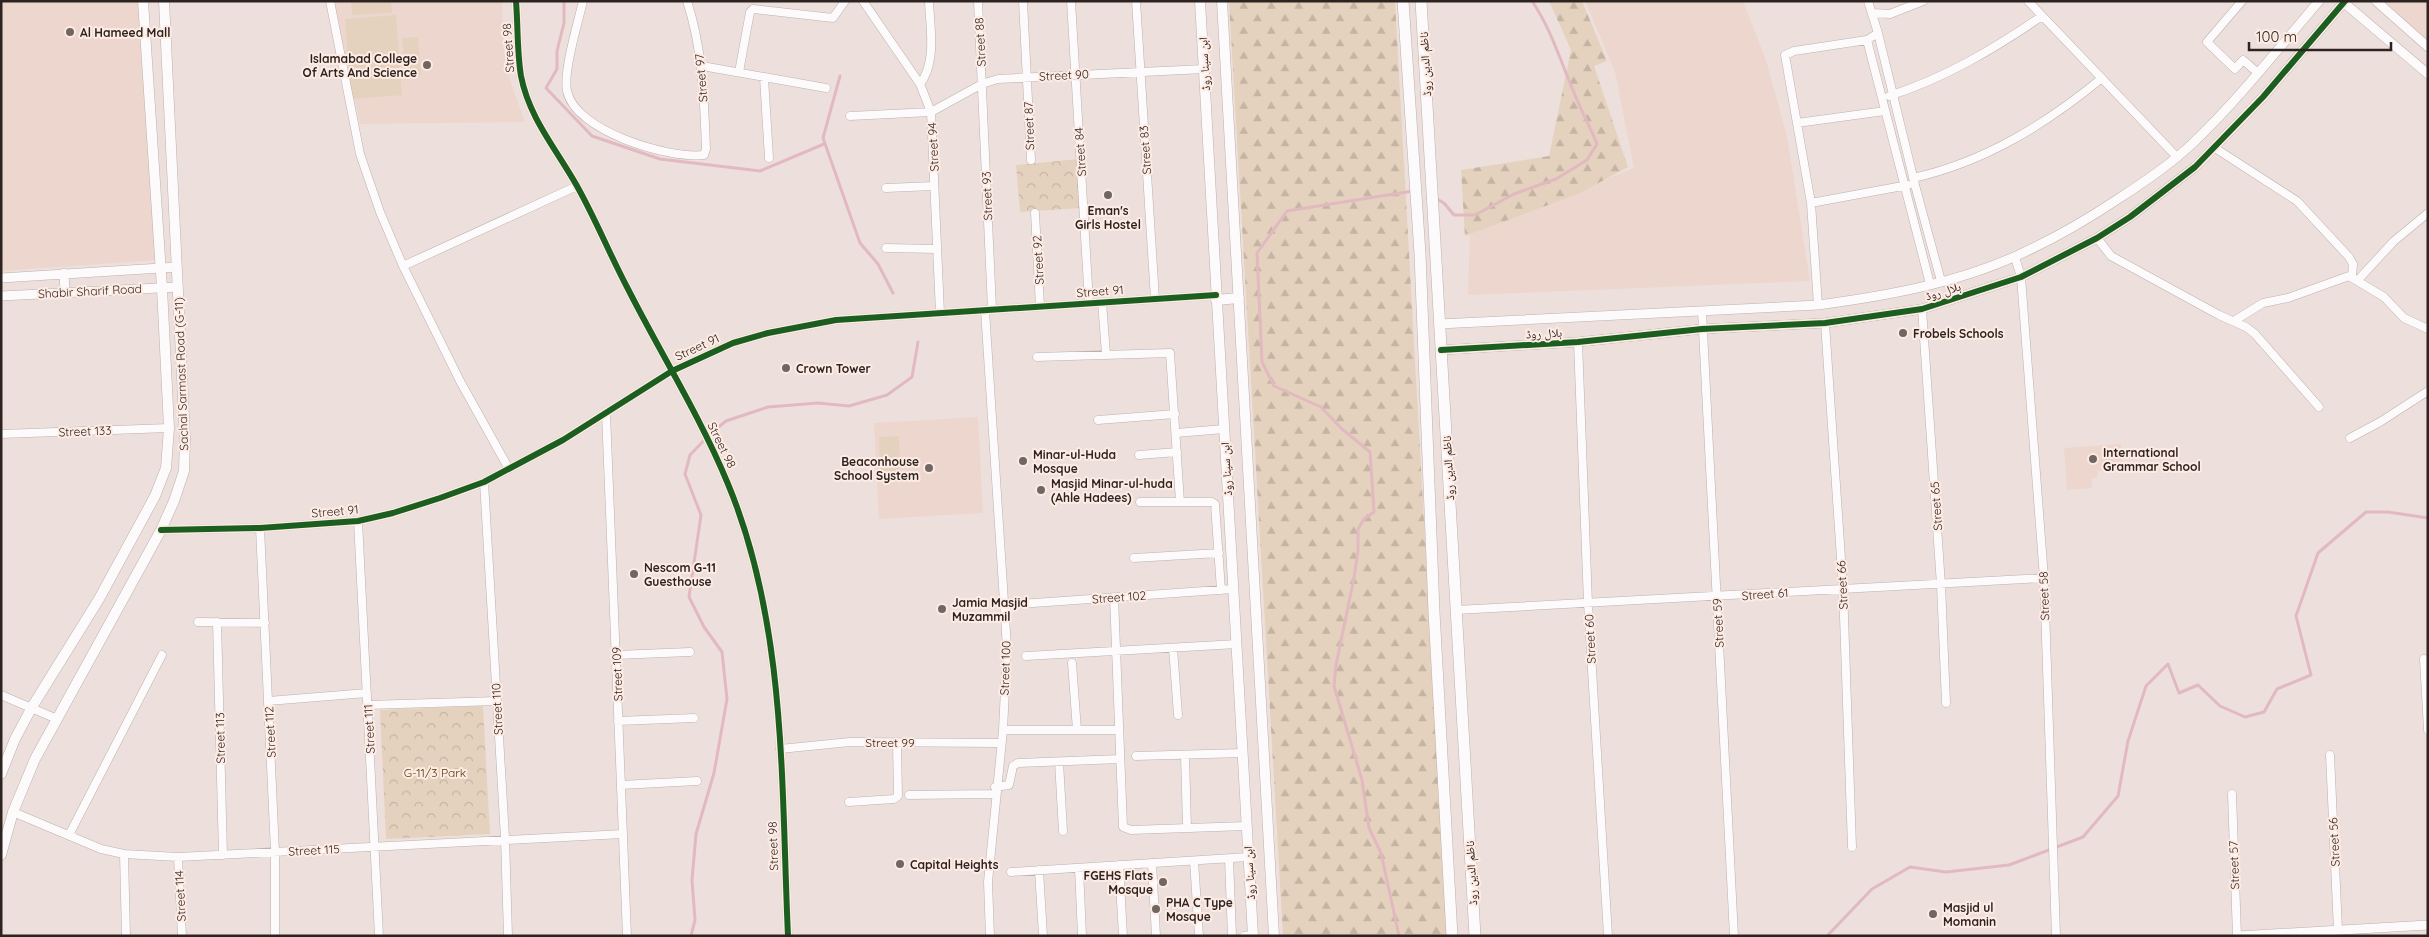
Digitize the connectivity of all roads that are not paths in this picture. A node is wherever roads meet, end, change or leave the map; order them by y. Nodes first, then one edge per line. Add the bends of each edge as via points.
1 (144, 1) edge
2 (164, 1) edge
3 (330, 1) edge
4 (516, 1) edge
5 (582, 1) edge
6 (687, 1) edge
7 (845, 1) edge
8 (863, 1) edge
9 (929, 1) edge
10 (978, 1) edge
11 (1022, 1) edge
12 (1071, 1) edge
13 (1136, 1) edge
14 (1200, 1) edge
15 (1222, 1) edge
16 (1403, 1) edge
17 (1421, 1) edge
18 (1868, 1) edge
19 (1922, 1) edge
20 (2028, 1) edge
21 (2242, 1) edge
22 (2319, 1) edge
23 (2376, 1) edge
24 (2344, 2) edge
25 (1873, 13) junction
26 (2042, 16) junction
27 (1878, 34) junction
28 (1867, 40) junction
29 (2428, 47) edge
30 (702, 66) junction
31 (1204, 69) junction
32 (739, 72) junction
33 (1140, 72) junction
34 (2258, 73) junction
35 (1074, 74) junction
36 (2428, 74) edge
37 (1028, 77) junction
38 (764, 78) junction
39 (2102, 78) junction
40 (920, 84) junction
41 (982, 84) junction
42 (826, 88) dead end
43 (1894, 94) junction
44 (1882, 98) junction
45 (1885, 111) junction
46 (931, 112) junction
47 (850, 116) dead end
48 (1797, 123) junction
49 (2215, 148) junction
50 (2176, 156) junction
51 (769, 158) dead end
52 (1030, 160) dead end
53 (1914, 181) junction
54 (577, 186) junction
55 (934, 186) junction
56 (1905, 186) junction
57 (886, 188) dead end
58 (1811, 203) junction
59 (1035, 213) dead end
60 (2428, 213) edge
61 (2096, 238) junction
62 (886, 248) dead end
63 (937, 249) junction
64 (1435, 251) junction
65 (1420, 254) junction
66 (2015, 257) junction
67 (403, 266) junction
68 (177, 267) junction
69 (160, 268) junction
70 (64, 274) junction
71 (2021, 277) junction
72 (1, 278) edge
73 (2355, 278) junction
74 (1941, 281) junction
75 (1930, 284) junction
76 (178, 287) junction
77 (162, 288) junction
78 (65, 293) junction
79 (1, 296) edge
80 (1216, 297) junction
81 (1239, 298) junction
82 (1155, 299) junction
83 (1102, 302) junction
84 (1089, 303) junction
85 (1818, 305) junction
86 (1040, 306) junction
87 (1922, 309) junction
88 (988, 310) junction
89 (1702, 311) junction
90 (940, 313) junction
91 (2234, 321) junction
92 (1825, 323) junction
93 (1439, 324) junction
94 (1702, 329) junction
95 (2428, 329) edge
96 (1578, 342) junction
97 (1441, 350) junction
98 (1106, 354) junction
99 (1037, 357) dead end
100 (672, 371) junction
101 (2428, 392) edge
102 (2319, 407) dead end
103 (606, 413) junction
104 (1176, 414) junction
105 (1098, 420) dead end
106 (169, 428) junction
107 (1224, 429) junction
108 (1176, 433) junction
109 (1, 434) edge
110 (2350, 438) dead end
111 (1178, 452) junction
112 (1138, 455) dead end
113 (509, 469) junction
114 (484, 482) junction
115 (1449, 492) junction
116 (1430, 493) junction
117 (1140, 502) dead end
118 (1180, 502) junction
119 (358, 521) junction
120 (260, 528) junction
121 (160, 530) junction
122 (1219, 554) junction
123 (1134, 558) dead end
124 (2044, 578) junction
125 (1941, 585) junction
126 (1843, 588) junction
127 (1233, 589) junction
128 (1221, 590) junction
129 (1114, 597) junction
130 (1716, 597) junction
131 (1588, 603) junction
132 (1004, 605) junction
133 (1456, 610) junction
134 (198, 622) dead end
135 (217, 622) junction
136 (264, 623) junction
137 (1237, 644) junction
138 (1173, 648) junction
139 (1116, 651) junction
140 (690, 652) dead end
141 (162, 655) dead end
142 (616, 655) junction
143 (1026, 656) dead end
144 (2424, 659) dead end
145 (1072, 663) dead end
146 (367, 693) junction
147 (1, 695) edge
148 (268, 701) junction
149 (497, 701) junction
150 (1946, 703) dead end
151 (368, 706) junction
152 (32, 707) junction
153 (1178, 715) dead end
154 (694, 718) dead end
155 (58, 719) junction
156 (618, 721) junction
157 (1003, 730) junction
158 (1077, 730) junction
159 (1119, 730) junction
160 (2428, 730) edge
161 (897, 742) junction
162 (1000, 743) junction
163 (780, 749) junction
164 (1242, 753) junction
165 (1184, 755) junction
166 (2330, 755) dead end
167 (1136, 756) dead end
168 (1120, 759) junction
169 (1059, 762) junction
170 (1, 774) edge
171 (697, 781) dead end
172 (621, 785) junction
173 (995, 791) junction
174 (2232, 794) dead end
175 (909, 795) dead end
176 (849, 802) dead end
177 (13, 812) junction
178 (1246, 826) junction
179 (1187, 828) junction
180 (1063, 831) dead end
181 (623, 834) junction
182 (69, 836) junction
183 (505, 838) junction
184 (375, 846) junction
185 (1852, 847) dead end
186 (275, 852) junction
187 (124, 854) junction
188 (1, 855) edge
189 (223, 855) junction
190 (178, 857) junction
191 (1248, 857) junction
192 (1228, 859) junction
193 (1194, 861) junction
194 (1152, 864) junction
195 (1119, 865) junction
196 (1079, 868) junction
197 (1039, 870) junction
198 (1011, 872) dead end
199 (1471, 877) junction
200 (1449, 879) junction
201 (2428, 925) edge
202 (2338, 930) junction
203 (126, 936) edge
204 (182, 936) edge
205 (275, 936) edge
206 (379, 936) edge
207 (508, 936) edge
208 (627, 936) edge
209 (788, 936) edge
210 (990, 936) edge
211 (1043, 936) edge
212 (1082, 936) edge
213 (1123, 936) edge
214 (1156, 936) edge
215 (1199, 936) edge
216 (1232, 936) edge
217 (1244, 936) edge
218 (1253, 936) edge
219 (1274, 936) edge
220 (1452, 936) edge
221 (1474, 936) edge
222 (1608, 936) edge
223 (1734, 936) edge
224 (2056, 936) edge
225 (2238, 936) edge

1 - 69 main road, Sachal Sarmast Road (G-11)
2 - 68 main road, Sachal Sarmast Road (G-11)
3 - 67 street via 360,154
4 - 54 street, Street 98 via 521,76 532,110
5 - 30 street, Street 97 via 566,88 573,108 588,122 670,154 704,156
6 - 30 street, Street 97
7 - 32 street via 834,18 753,9
8 - 40 street, Street 94
9 - 40 street via 930,62 928,74
10 - 41 street, Street 88
11 - 37 street, Street 87
12 - 35 street, Street 84
13 - 33 street, Street 83
14 - 31 main road, ابن سینا روڈ
15 - 81 main road, ابن سینا روڈ
16 - 65 main road, ناظم الدین روڈ
17 - 64 main road, ناظم الدین روڈ
18 - 25 street
19 - 25 street via 1890,14
20 - 26 street
21 - 34 street via 2207,42 2235,69 2243,60
22 - 34 street, ہلال روڈ
23 - 29 street
24 - 36 street
24 - 49 street, ہلال روڈ
25 - 27 street
26 - 39 street
26 - 43 street via 1995,48 1946,74
27 - 28 street
27 - 43 street
28 - 44 street
28 - 48 street via 1785,55
30 - 32 street
31 - 33 street, Street 90
31 - 80 main road, ابن سینا روڈ
32 - 38 street
33 - 35 street, Street 90
33 - 82 street, Street 83
34 - 50 street, ہلال روڈ via 2193,143
35 - 37 street, Street 90
35 - 84 street, Street 84
37 - 41 street, Street 90 via 998,79
37 - 52 street, Street 87
38 - 42 street
38 - 51 street
39 - 50 street
39 - 53 street via 2054,115 2002,146
40 - 46 street, Street 94
41 - 46 street, Street 90
41 - 88 street, Street 93
43 - 44 street
43 - 53 street
44 - 45 street
45 - 48 street
45 - 56 street
46 - 47 street
46 - 55 street, Street 94
48 - 58 street
49 - 61 street, ہلال روڈ via 2166,190
49 - 73 street via 2302,206 2349,257
50 - 66 street, ہلال روڈ via 2143,183 2083,223
53 - 56 street
53 - 74 street
54 - 67 street
54 - 100 street, Street 98
55 - 57 street
55 - 63 street, Street 94
56 - 58 street
56 - 75 street
58 - 85 street
59 - 86 street, Street 92
60 - 73 street
61 - 71 street, ہلال روڈ
61 - 91 street via 2111,256
62 - 63 street
63 - 90 street, Street 94
64 - 65 main road
64 - 93 main road, ناظم الدین روڈ
65 - 116 main road, ناظم الدین روڈ
66 - 71 street, Street 58
66 - 74 street, ہلال روڈ
67 - 113 street via 460,381
68 - 69 street, Shabir Sharif Road
68 - 76 main road, Sachal Sarmast Road (G-11)
69 - 70 street, Shabir Sharif Road
69 - 77 main road, Sachal Sarmast Road (G-11)
70 - 72 street, Shabir Sharif Road
70 - 78 street
71 - 87 street, ہلال روڈ
71 - 124 street, Street 58
73 - 91 street via 2349,276 2288,298 2263,303
73 - 95 street via 2384,297 2400,316
74 - 75 street, ہلال روڈ
75 - 85 street, ہلال روڈ via 1880,296
76 - 77 street, Shabir Sharif Road
76 - 121 main road, Sachal Sarmast Road (G-11) via 184,470
77 - 78 street, Shabir Sharif Road
77 - 106 main road, Sachal Sarmast Road (G-11)
78 - 79 street, Shabir Sharif Road
80 - 81 main road
80 - 82 street, Street 91
80 - 107 main road, ابن سینا روڈ
81 - 219 main road, ابن سینا روڈ
82 - 83 street, Street 91
83 - 84 street, Street 91
83 - 98 street
84 - 86 street, Street 91
85 - 89 street, ہلال روڈ
86 - 88 street, Street 91
87 - 92 street, ہلال روڈ
87 - 125 street, Street 65
88 - 90 street, Street 91
88 - 132 street, Street 100
89 - 93 street, ہلال روڈ
89 - 94 street, Street 59
90 - 100 street, Street 91 via 836,320 768,333 734,343
91 - 102 street via 2255,334
92 - 94 street, ہلال روڈ
92 - 126 street, Street 66
93 - 97 main road, ناظم الدین روڈ
94 - 96 street, ہلال روڈ
94 - 130 street, Street 59
96 - 97 street, ہلال روڈ
96 - 131 street, Street 60
97 - 115 main road, ناظم الدین روڈ
98 - 99 street
98 - 104 street via 1170,353
100 - 103 street, Street 91
100 - 163 street, Street 98 via 728,482 744,525 764,601
101 - 110 street
103 - 113 street, Street 91
103 - 142 street, Street 109
104 - 105 street
104 - 108 street
106 - 109 street, Street 133
106 - 152 main road, Sachal Sarmast Road (G-11) via 166,468 155,496 99,599
107 - 108 street
107 - 127 main road, ابن سینا روڈ
108 - 111 street
111 - 112 street
111 - 118 street
113 - 114 street, Street 91
114 - 119 street, Street 91 via 393,514
114 - 149 street, Street 110
115 - 116 main road
115 - 133 main road, ناظم الدین روڈ
116 - 200 main road, ناظم الدین روڈ
117 - 118 street
118 - 122 street via 1215,504
119 - 120 street, Street 91
119 - 146 street, Street 111
120 - 121 street, Street 91
120 - 136 street, Street 112
121 - 155 main road, Sachal Sarmast Road (G-11)
122 - 123 street
122 - 128 street
124 - 125 street, Street 61
124 - 224 street, Street 58
125 - 126 street, Street 61
125 - 150 street, Street 65
126 - 130 street, Street 61
126 - 185 street, Street 66
127 - 128 street, Street 102
127 - 137 main road, ابن سینا روڈ
128 - 129 street, Street 102
129 - 132 street, Street 102
129 - 139 street
130 - 131 street, Street 61
130 - 223 street, Street 59
131 - 133 street, Street 61
131 - 222 street, Street 60
132 - 157 street, Street 100 via 1007,648
133 - 199 main road, ناظم الدین روڈ
134 - 135 street
135 - 136 street
135 - 189 street, Street 113
136 - 148 street, Street 112
137 - 138 street
137 - 164 main road, ابن سینا روڈ
138 - 139 street
138 - 153 street
139 - 143 street
139 - 159 street
140 - 142 street
141 - 182 street
142 - 156 street, Street 109
144 - 160 street
145 - 158 street
146 - 148 street
146 - 151 street, Street 111
147 - 152 street
148 - 186 street, Street 112
149 - 151 street
149 - 183 street, Street 110
151 - 184 street, Street 111
152 - 155 street
152 - 170 main road, Sachal Sarmast Road (G-11)
154 - 156 street
155 - 177 main road, Sachal Sarmast Road (G-11) via 35,759
156 - 172 street, Street 109
157 - 158 street
157 - 162 street, Street 100
158 - 159 street
159 - 168 street
161 - 162 street, Street 99
161 - 163 street, Street 99 via 850,742
161 - 176 street via 898,796
162 - 173 street, Street 100
163 - 209 street, Street 98
164 - 165 street
164 - 178 main road, ابن سینا روڈ
165 - 167 street
165 - 179 street
166 - 202 street, Street 56
168 - 169 street
168 - 179 street via 1123,827 1131,830
169 - 173 street via 1015,764 1011,782
169 - 180 street
171 - 172 street
172 - 181 street, Street 109
173 - 175 street
173 - 210 street, Street 100 via 988,882
174 - 225 street, Street 57
177 - 182 street, Street 115
177 - 188 main road, Sachal Sarmast Road (G-11)
178 - 179 street
178 - 191 main road, ابن سینا روڈ
181 - 183 street, Street 115
181 - 208 street, Street 109
182 - 187 street, Street 115
183 - 184 street, Street 115
183 - 207 street, Street 110
184 - 186 street, Street 115
184 - 206 street, Street 111
186 - 189 street, Street 115
186 - 205 street, Street 112
187 - 190 street, Street 115
187 - 203 street
189 - 190 street, Street 115
190 - 204 street, Street 114
191 - 192 street
191 - 218 main road, ابن سینا روڈ
192 - 193 street
192 - 216 street
193 - 194 street
193 - 215 street
194 - 195 street
194 - 214 street
195 - 196 street
195 - 213 street
196 - 197 street
196 - 212 street
197 - 198 street
197 - 211 street
199 - 200 main road
199 - 221 main road, ناظم الدین روڈ
200 - 220 main road, ناظم الدین روڈ
201 - 202 street
202 - 225 street
217 - 218 street

